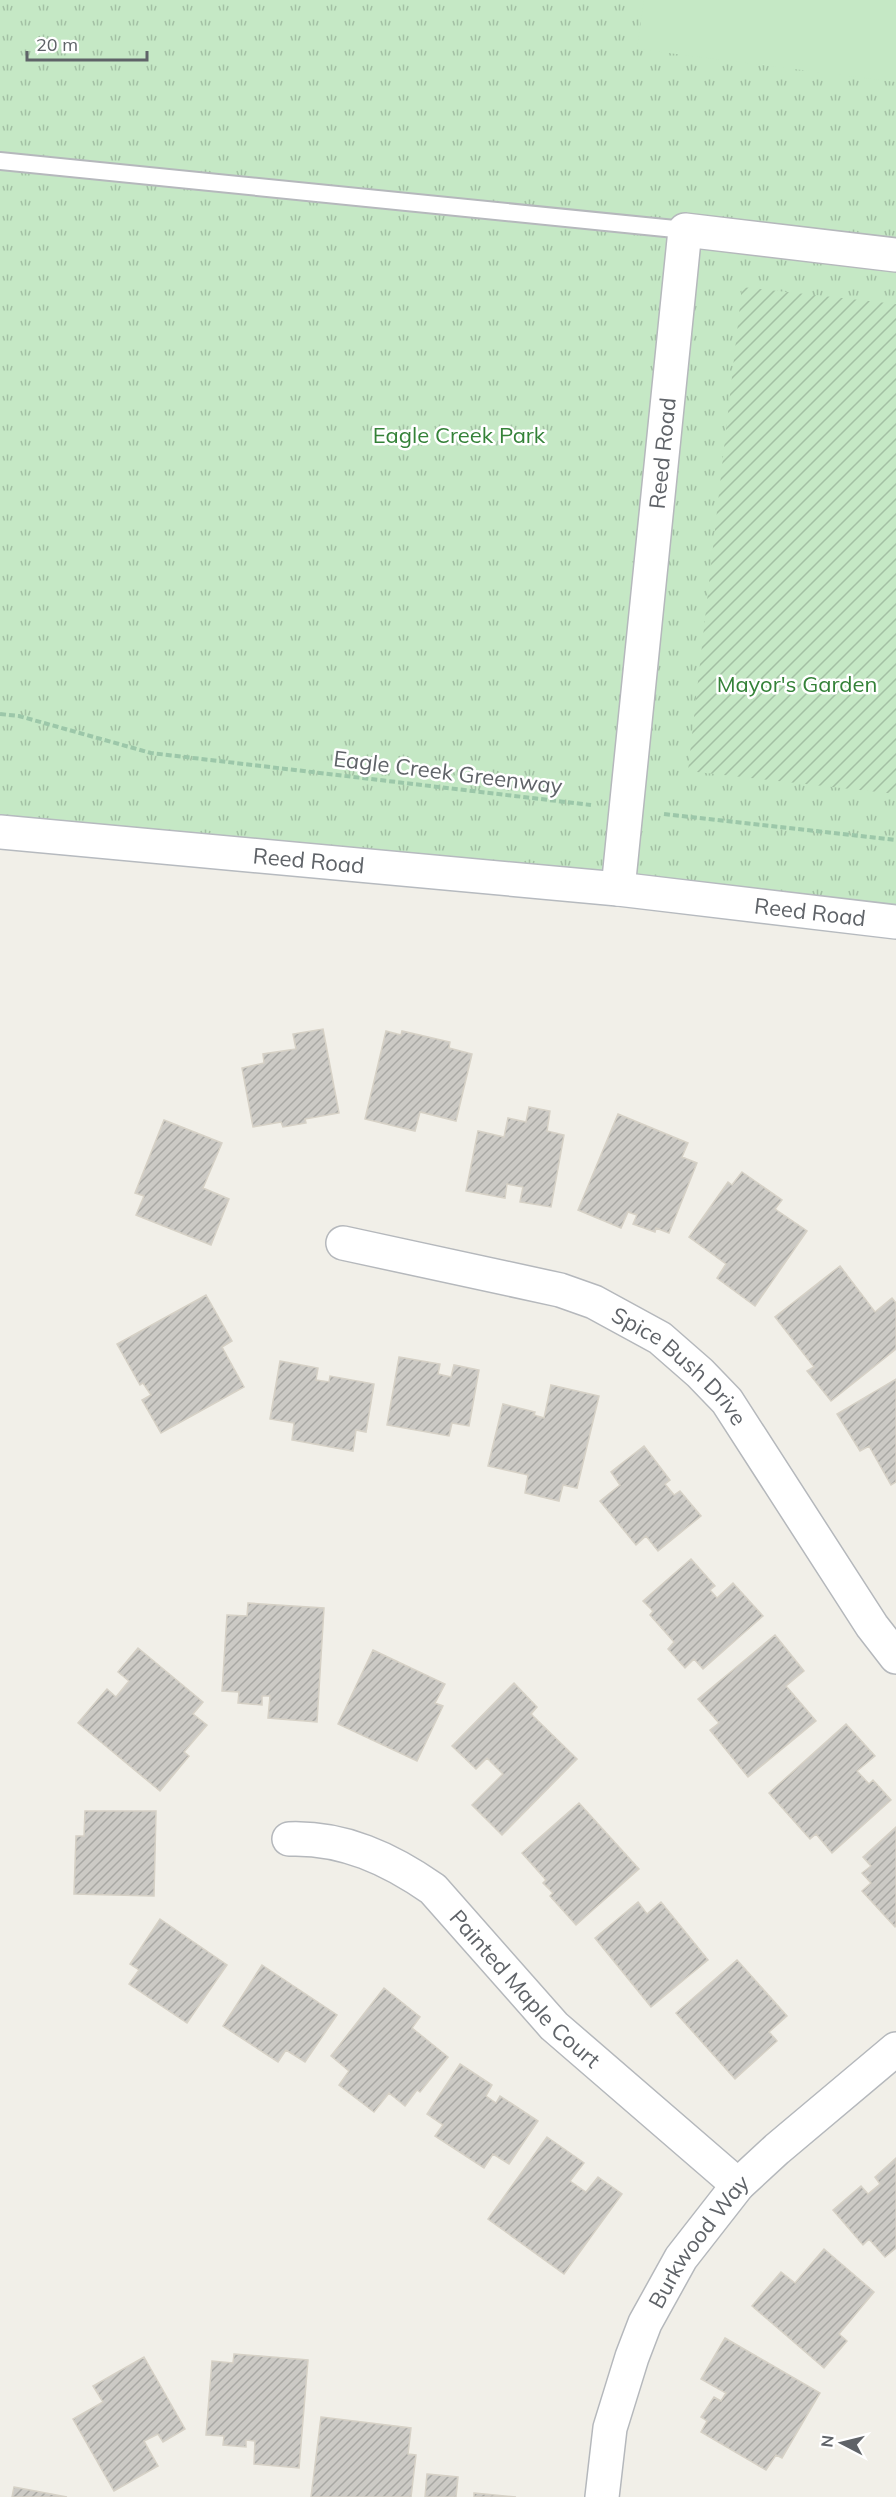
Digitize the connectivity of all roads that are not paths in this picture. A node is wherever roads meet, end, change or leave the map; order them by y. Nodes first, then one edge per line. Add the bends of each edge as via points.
1 (0, 161) edge
2 (685, 230) junction
3 (896, 255) edge
4 (0, 832) edge
5 (618, 889) junction
6 (896, 922) edge
7 (343, 1243) dead end
8 (896, 1657) edge
9 (289, 1839) dead end
10 (896, 2049) edge
11 (738, 2185) junction
12 (602, 2497) edge

1 - 2 lane
2 - 3 street
2 - 5 street, Reed Road
4 - 5 street, Reed Road
5 - 6 street, Reed Road
7 - 8 street, Spice Bush Drive via 568,1293 612,1310 660,1338 727,1401
9 - 11 street, Painted Maple Court via 334,1843 369,1852 433,1889 554,2026
10 - 11 street, Burkwood Way
11 - 12 street, Burkwood Way via 681,2258 645,2323 610,2428

